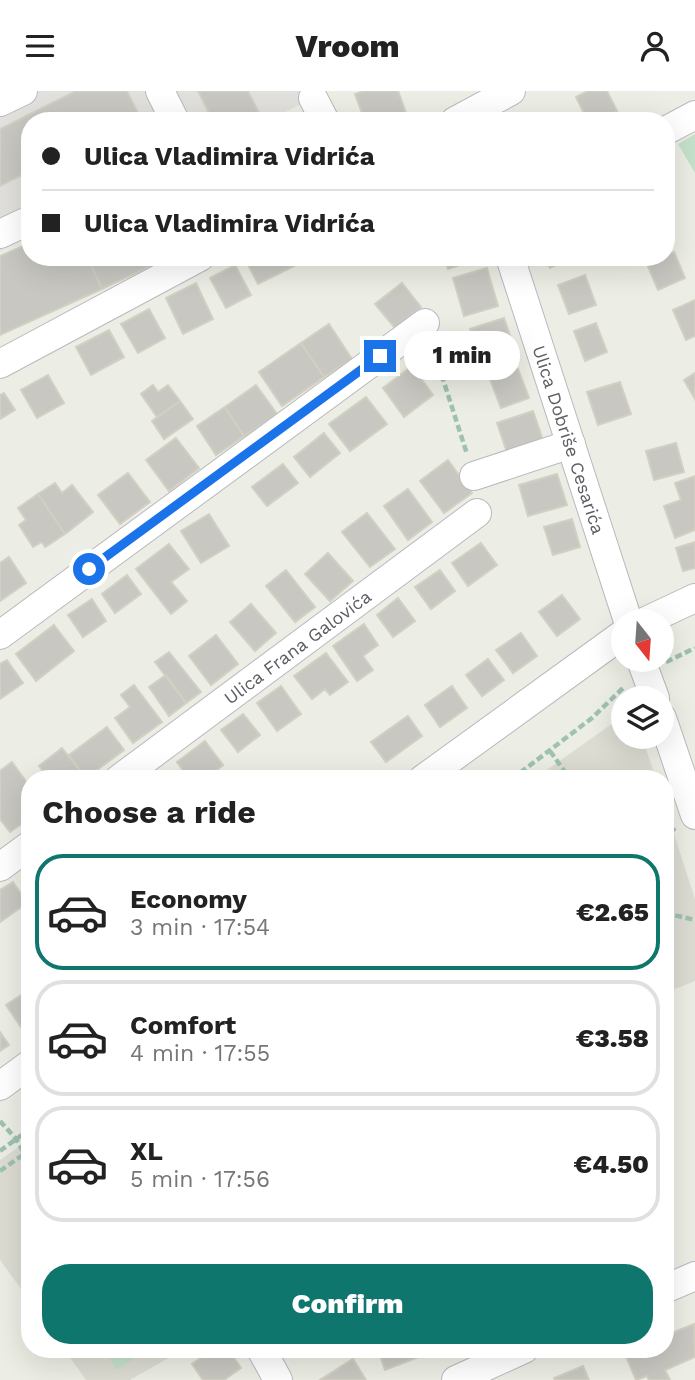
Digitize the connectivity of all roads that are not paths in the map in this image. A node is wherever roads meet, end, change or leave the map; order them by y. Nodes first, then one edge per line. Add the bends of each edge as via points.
1 (23, 91) edge
2 (160, 91) edge
3 (511, 91) edge
4 (0, 102) edge
5 (170, 112) edge
6 (461, 112) edge
7 (695, 114) edge
8 (675, 125) edge
9 (21, 224) edge
10 (0, 235) edge
11 (183, 266) edge
12 (513, 266) edge
13 (425, 323) road end
14 (0, 365) edge
15 (571, 444) junction
16 (474, 476) road end
17 (477, 513) dead end
18 (695, 598) edge
19 (624, 609) edge
20 (672, 609) edge
21 (0, 635) edge
22 (611, 643) edge
23 (673, 749) edge
24 (131, 770) edge
25 (435, 770) edge
26 (695, 814) edge
27 (21, 852) edge
28 (0, 867) edge
29 (21, 1071) edge
30 (0, 1086) edge
31 (695, 1276) edge
32 (674, 1285) edge
33 (266, 1358) edge
34 (507, 1358) edge
35 (472, 1376) edge
36 (278, 1380) edge

1 - 4 street
2 - 5 street
3 - 6 street
7 - 8 street
9 - 10 street
11 - 14 street
12 - 15 street, Ulica Dobriše Cesarića
13 - 21 street
15 - 16 street
15 - 19 street, Ulica Dobriše Cesarića
17 - 24 street, Ulica Frana Galovića
18 - 20 street
22 - 25 street
23 - 26 street
27 - 28 street
29 - 30 street
31 - 32 street
33 - 36 street
34 - 35 street

